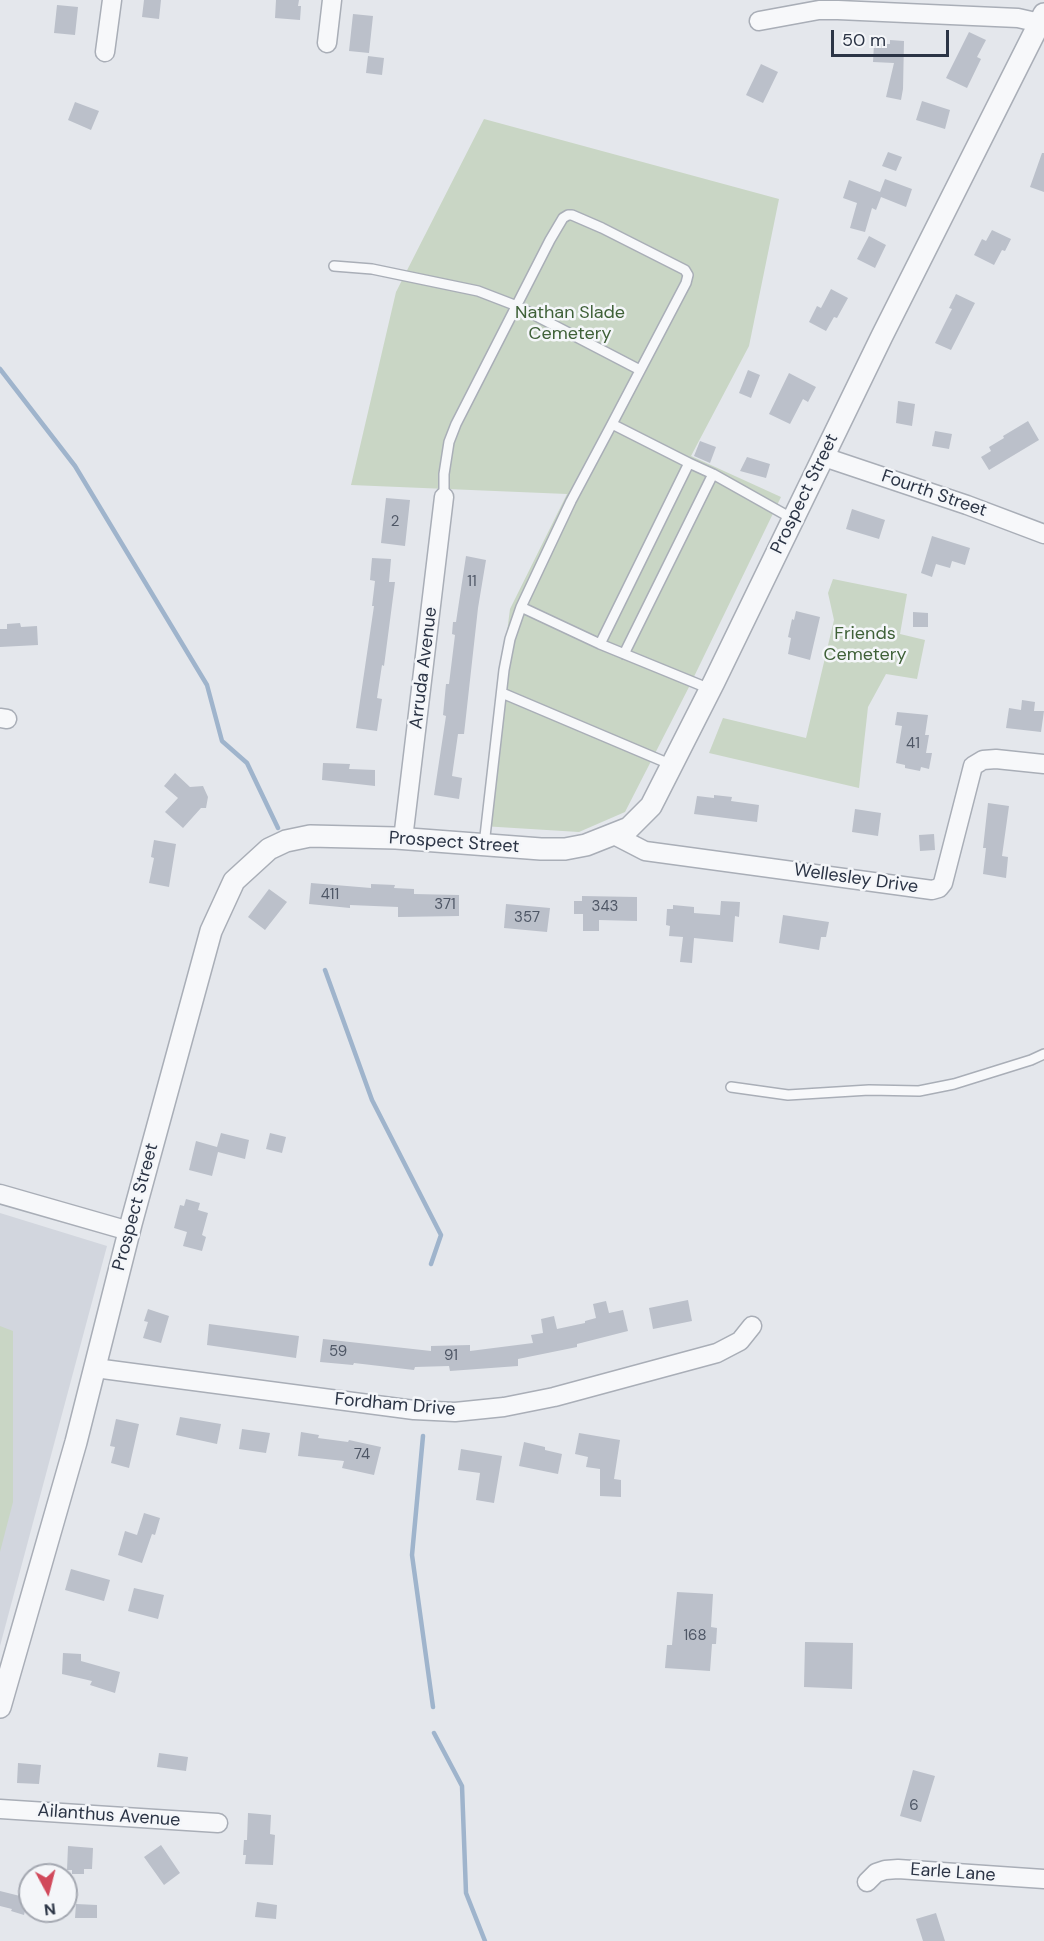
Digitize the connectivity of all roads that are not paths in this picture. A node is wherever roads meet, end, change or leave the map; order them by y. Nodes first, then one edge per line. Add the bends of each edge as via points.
1 (112, 0) edge
2 (332, 0) edge
3 (1042, 19) edge
4 (759, 21) dead end
5 (327, 43) dead end
6 (105, 52) dead end
7 (334, 266) dead end
8 (517, 306) junction
9 (640, 370) junction
10 (612, 424) junction
11 (824, 457) junction
12 (689, 464) junction
13 (713, 474) junction
14 (444, 497) joint
15 (794, 519) junction
16 (1044, 534) edge
17 (521, 607) junction
18 (600, 644) junction
19 (624, 654) junction
20 (711, 689) junction
21 (502, 693) junction
22 (1044, 764) edge
23 (672, 765) junction
24 (614, 835) junction
25 (403, 839) junction
26 (484, 845) junction
27 (1044, 1054) edge
28 (731, 1087) dead end
29 (0, 1194) edge
30 (129, 1231) junction
31 (752, 1326) dead end
32 (95, 1368) junction
33 (0, 1707) edge
34 (0, 1809) edge
35 (218, 1823) dead end
36 (1044, 1879) edge
37 (867, 1882) dead end

1 - 6 street
2 - 5 street
3 - 4 street via 819,10
3 - 11 street, Prospect Street
7 - 8 lane via 372,268 478,291
8 - 9 lane
8 - 9 lane via 550,240 568,215 685,270 686,283
8 - 14 lane via 448,442
9 - 10 lane
10 - 12 lane
10 - 17 lane
11 - 15 street, Prospect Street
11 - 16 street, Fourth Street
12 - 13 lane
12 - 18 lane
13 - 15 lane
13 - 19 lane
14 - 25 street, Arruda Avenue
15 - 20 street, Prospect Street
17 - 18 lane
17 - 21 lane via 510,639
18 - 19 lane
19 - 20 lane
20 - 23 street, Prospect Street
21 - 23 lane
21 - 26 lane
22 - 24 street, Wellesley Drive via 996,759 973,766 943,883 932,890 645,851
23 - 24 street, Prospect Street via 651,806 628,828
24 - 26 street, Prospect Street via 565,849
25 - 26 street, Prospect Street
25 - 30 street, Prospect Street via 310,836 286,841 269,849 234,881 211,931
27 - 28 lane via 954,1084 919,1091 788,1095
29 - 30 street
30 - 32 street, Prospect Street
31 - 32 street, Fordham Drive via 740,1341 717,1353 554,1397 456,1412 414,1410
32 - 33 street, Prospect Street
34 - 35 street, Ailanthus Avenue
36 - 37 street, Earle Lane via 898,1869 876,1873

